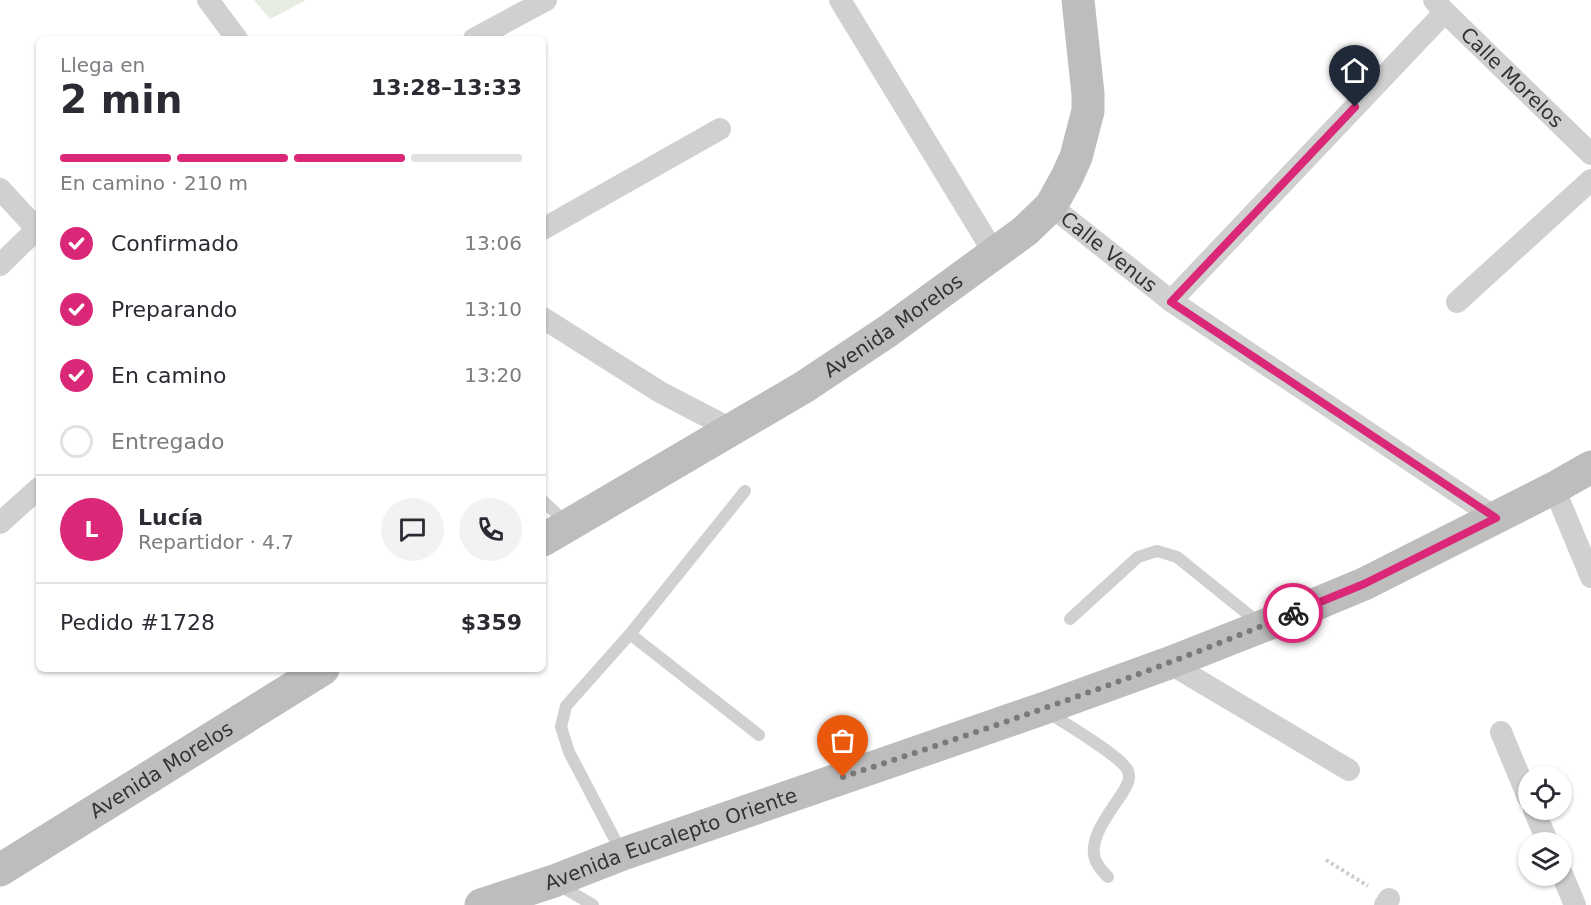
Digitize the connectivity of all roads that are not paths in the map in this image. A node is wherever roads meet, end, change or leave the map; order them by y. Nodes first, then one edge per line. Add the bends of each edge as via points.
1 (208, 0) edge
2 (546, 0) edge
3 (840, 0) edge
4 (1078, 0) edge
5 (1439, 6) edge
6 (234, 36) edge
7 (480, 36) edge
8 (720, 129) dead end
9 (1591, 154) edge
10 (1591, 180) edge
11 (0, 189) edge
12 (1051, 206) junction
13 (36, 226) edge
14 (546, 227) edge
15 (36, 230) edge
16 (994, 252) junction
17 (0, 265) edge
18 (1171, 302) junction
19 (1456, 302) dead end
20 (546, 320) edge
21 (732, 429) junction
22 (1591, 467) edge
23 (1554, 488) junction
24 (36, 490) edge
25 (746, 491) dead end
26 (546, 508) edge
27 (2, 517) edge
28 (1496, 518) junction
29 (556, 532) edge
30 (1591, 577) edge
31 (1070, 619) dead end
32 (1263, 626) junction
33 (630, 634) junction
34 (1169, 663) junction
35 (318, 672) edge
36 (1042, 709) junction
37 (1501, 732) dead end
38 (759, 735) dead end
39 (1349, 770) dead end
40 (1518, 773) edge
41 (623, 854) junction
42 (0, 870) edge
43 (1108, 877) dead end
44 (554, 881) junction
45 (1567, 886) edge
46 (481, 905) edge
47 (593, 905) edge
48 (1575, 905) edge

1 - 6 street
2 - 7 street
3 - 16 street
4 - 12 street, Avenida Morelos via 1088,111 1076,157
5 - 9 street, Calle Morelos
5 - 18 street
8 - 14 street
10 - 19 street
11 - 13 street
12 - 16 street, Avenida Morelos via 1025,231
12 - 18 street, Calle Venus
15 - 17 street
16 - 21 street, Avenida Morelos via 804,387
18 - 28 street, Calle Venus
20 - 21 street via 660,392
21 - 29 street, Avenida Morelos
22 - 23 street, Avenida Eucalepto Oriente
23 - 28 street, Avenida Eucalepto Oriente
23 - 30 street
24 - 27 street
25 - 33 lane
26 - 29 lane
28 - 32 street, Avenida Eucalepto Oriente via 1364,584
31 - 32 lane via 1138,557 1156,551 1178,557
32 - 34 street, Avenida Eucalepto Oriente
33 - 38 lane
33 - 41 lane via 566,706 561,727 569,752
34 - 36 street, Avenida Eucalepto Oriente
34 - 39 street
35 - 42 street, Avenida Morelos
36 - 41 street, Avenida Eucalepto Oriente
36 - 43 lane via 1119,758 1128,771 1129,782 1099,830 1093,848 1095,859
37 - 40 street
41 - 44 street, Avenida Eucalepto Oriente
44 - 46 street, Avenida Eucalepto Oriente
44 - 47 lane
45 - 48 street

